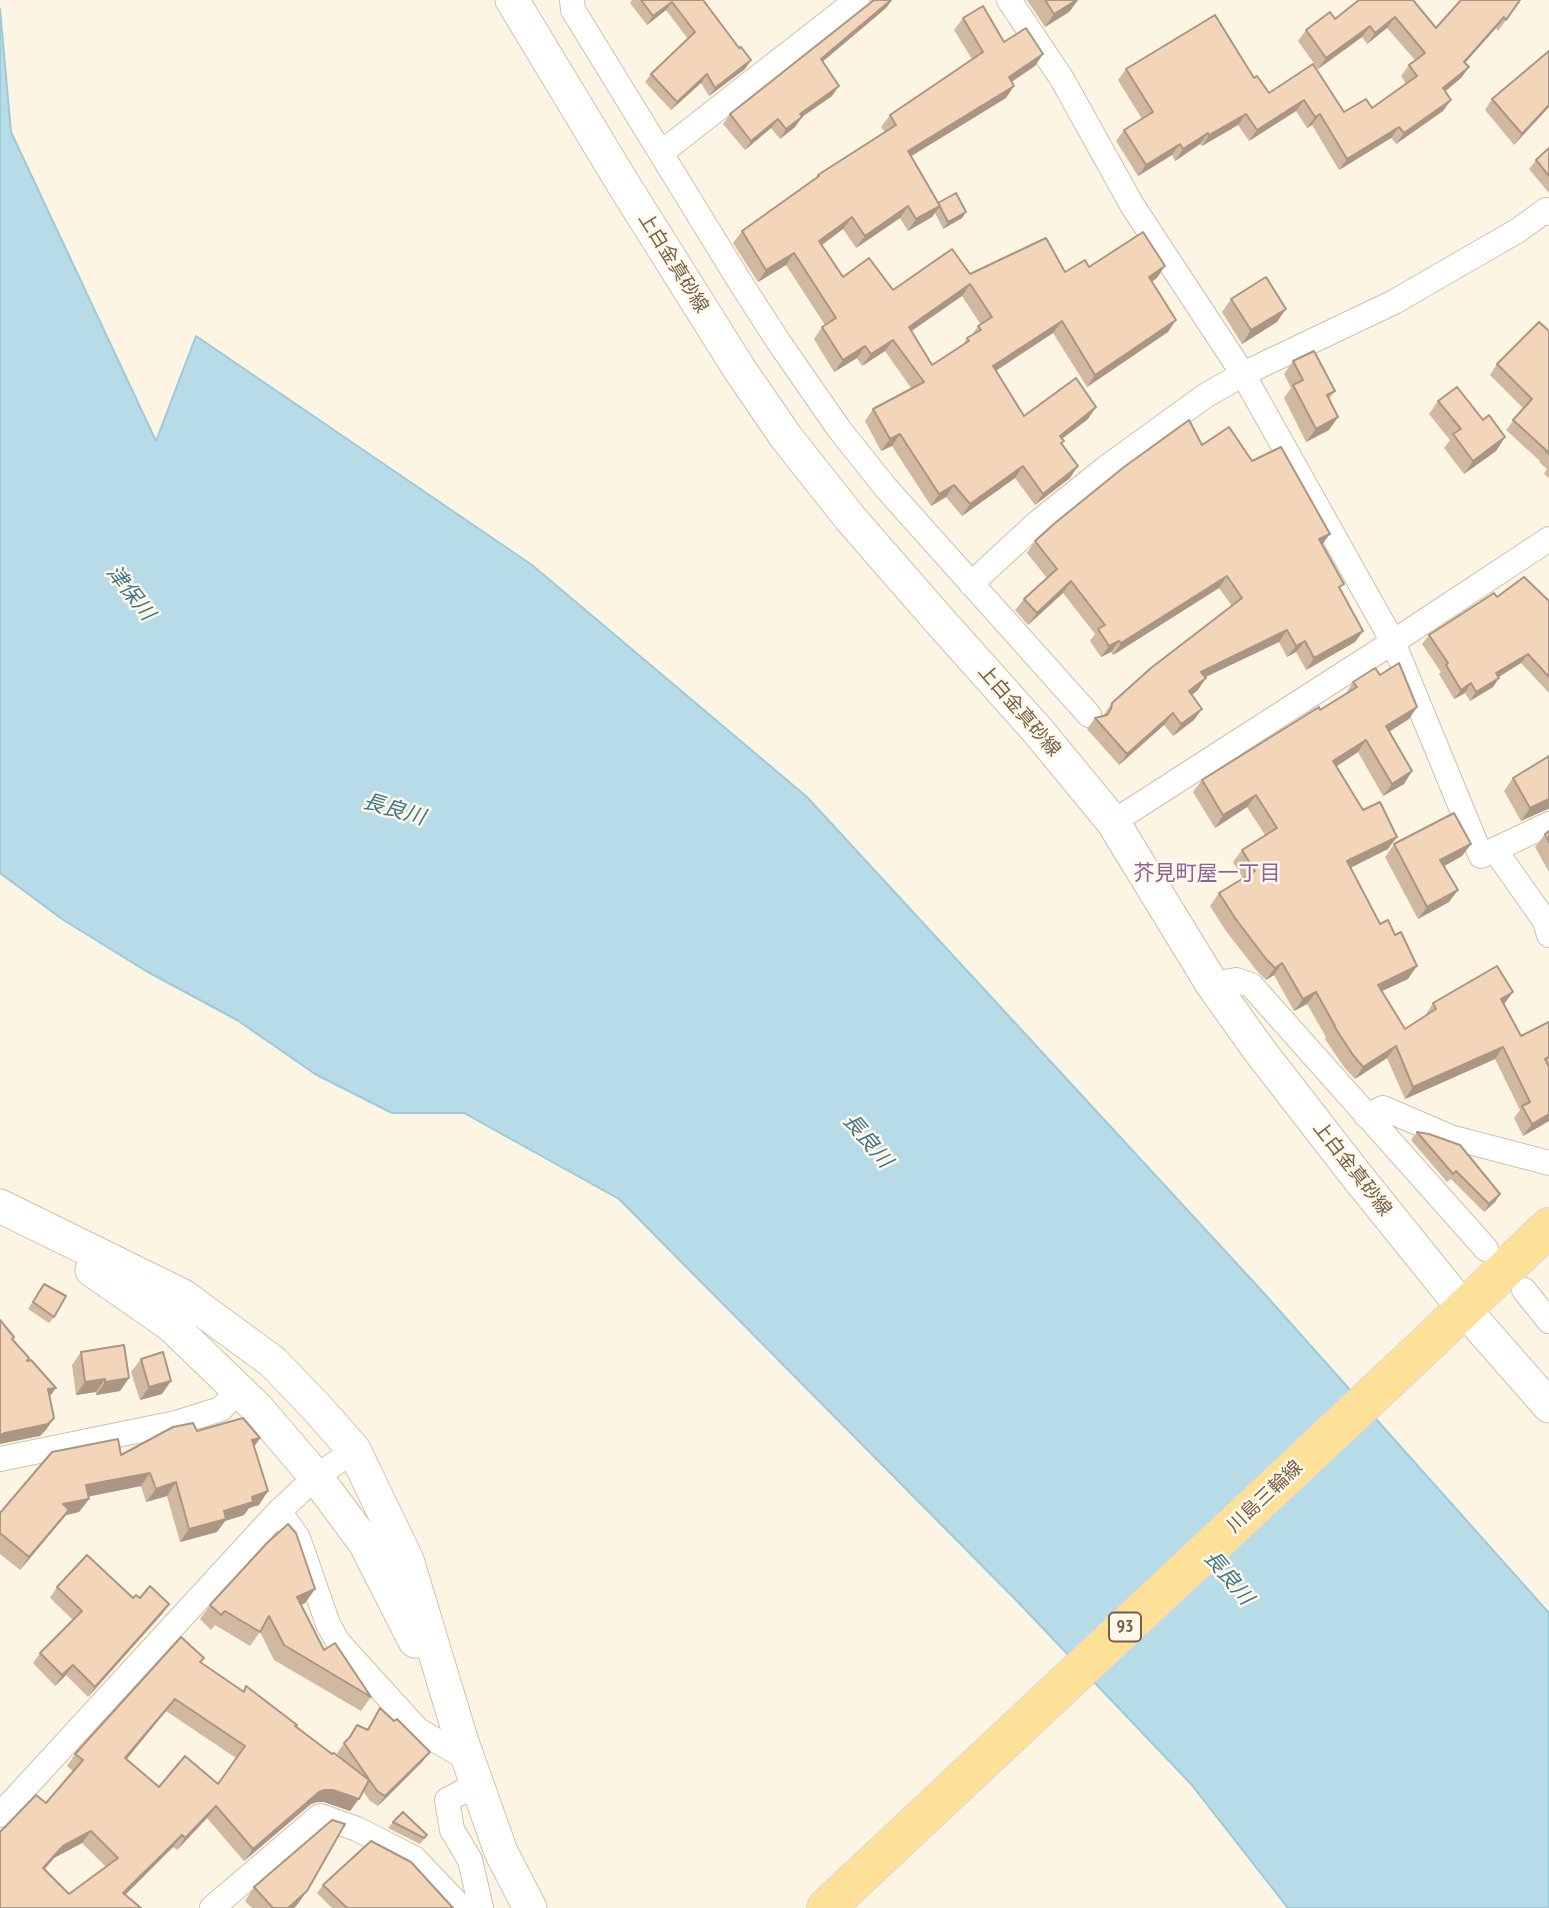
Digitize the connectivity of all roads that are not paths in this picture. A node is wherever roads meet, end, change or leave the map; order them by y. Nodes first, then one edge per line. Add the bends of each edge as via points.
1 (572, 0) edge
2 (857, 0) edge
3 (1009, 0) edge
4 (519, 6) edge
5 (661, 153) junction
6 (1549, 213) edge
7 (1243, 374) junction
8 (1549, 539) edge
9 (971, 584) junction
10 (1393, 642) junction
11 (1089, 715) dead end
12 (1113, 822) junction
13 (1549, 824) edge
14 (1495, 850) junction
15 (1549, 935) edge
16 (1212, 984) junction
17 (1366, 1116) junction
18 (1549, 1163) edge
19 (0, 1208) edge
20 (1549, 1227) edge
21 (1486, 1249) dead end
22 (1524, 1290) dead end
23 (1464, 1309) junction
24 (1549, 1321) edge
25 (238, 1390) junction
26 (1549, 1406) edge
27 (354, 1450) junction
28 (0, 1459) edge
29 (316, 1477) junction
30 (279, 1511) junction
31 (469, 1761) junction
32 (0, 1815) edge
33 (212, 1908) edge
34 (459, 1908) edge
35 (481, 1908) edge
36 (530, 1908) edge
37 (825, 1908) edge

1 - 5 street via 573,10
2 - 5 street
3 - 7 street via 1062,79 1132,205
4 - 12 main road, 上白金真砂線 via 636,205 786,437
5 - 9 street via 778,341 839,429
6 - 7 street via 1546,210 1394,302
7 - 9 street via 1107,467
7 - 10 street
8 - 10 street
9 - 11 street
10 - 12 street
10 - 14 street via 1481,856
12 - 16 main road, 上白金真砂線
13 - 14 street
14 - 15 street via 1545,920
16 - 17 street via 1236,980 1251,985
16 - 23 main road, 上白金真砂線 via 1275,1071
17 - 18 street via 1383,1108 1450,1137
17 - 21 street
19 - 25 main road via 171,1325
19 - 27 main road via 183,1296 274,1362
20 - 23 main road, 川島三輪線 / 93
22 - 24 street
23 - 26 main road, 上白金真砂線
23 - 37 main road, 川島三輪線 / 93
25 - 28 street via 221,1409 176,1423
25 - 29 main road
27 - 29 street
27 - 31 main road via 407,1560
29 - 30 street
29 - 31 main road via 365,1543 420,1650
30 - 31 street via 299,1538 338,1642 418,1730
30 - 32 street
31 - 35 street via 447,1800 452,1830 470,1860
31 - 36 main road via 501,1852
33 - 34 street via 320,1816 414,1858

